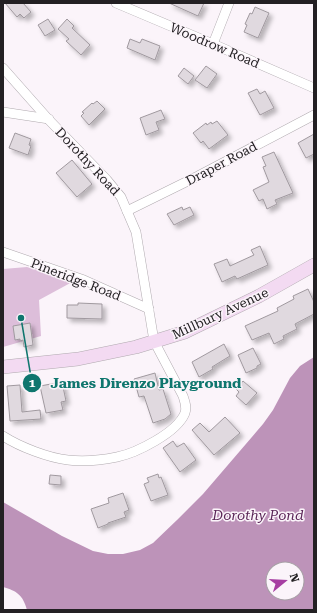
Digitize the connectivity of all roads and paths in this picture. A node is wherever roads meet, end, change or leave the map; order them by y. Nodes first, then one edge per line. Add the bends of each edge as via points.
1 (116, 3) edge
2 (229, 3) edge
3 (213, 44) junction
4 (3, 68) edge
5 (314, 88) edge
6 (3, 112) edge
7 (314, 115) edge
8 (48, 119) junction
9 (127, 211) junction
10 (3, 252) edge
11 (314, 265) edge
12 (149, 309) junction
13 (154, 341) junction
14 (3, 367) edge
15 (3, 436) edge

1 - 3 street, Woodrow Road
2 - 3 street
3 - 5 street, Woodrow Road
4 - 8 street, Dorothy Road
6 - 8 street
7 - 9 street, Draper Road
8 - 9 street, Dorothy Road via 121,196
9 - 12 street, Dorothy Road via 136,232
10 - 12 street, Pineridge Road via 84,280
11 - 13 main road, Millbury Avenue via 259,296 185,332
12 - 13 street, Dorothy Road
13 - 14 main road, Millbury Avenue via 78,359
13 - 15 street, Dorothy Road via 186,404 181,419 162,436 146,446 118,457 71,460 56,459 14,443

